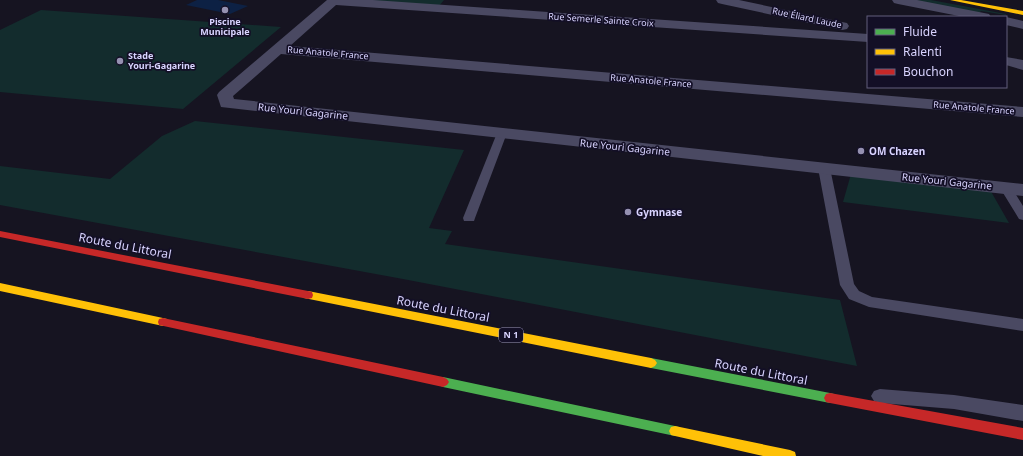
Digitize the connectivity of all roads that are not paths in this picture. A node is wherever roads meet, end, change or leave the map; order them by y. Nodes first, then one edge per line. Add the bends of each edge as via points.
1 (334, 0) edge
2 (722, 0) edge
3 (898, 0) edge
4 (953, 0) edge
5 (1023, 13) edge
6 (979, 16) edge
7 (1007, 21) edge
8 (1023, 25) edge
9 (867, 32) edge
10 (867, 38) edge
11 (278, 49) junction
12 (1007, 61) edge
13 (1023, 65) edge
14 (1023, 112) edge
15 (502, 133) junction
16 (824, 168) junction
17 (1014, 189) edge
18 (1023, 216) edge
19 (469, 218) dead end
20 (0, 234) edge
21 (0, 287) edge
22 (1023, 325) edge
23 (768, 386) junction
24 (1023, 413) edge
25 (1023, 434) edge
26 (790, 456) edge

1 - 10 street, Rue Semerle Sainte Croix
1 - 11 street
2 - 9 street, Rue Éliard Laude
3 - 6 street
4 - 5 main road
7 - 8 street
11 - 14 street, Rue Anatole France
11 - 15 street, Rue Youri Gagarine via 225,95 227,103
12 - 13 street
15 - 16 street, Rue Youri Gagarine
15 - 19 lane
16 - 17 street, Rue Youri Gagarine
16 - 22 lane via 847,285 854,295 869,302
17 - 18 lane
20 - 23 main road, Route du Littoral / N 1
21 - 26 main road
23 - 24 lane via 954,402
23 - 25 main road, Route du Littoral / N 1

